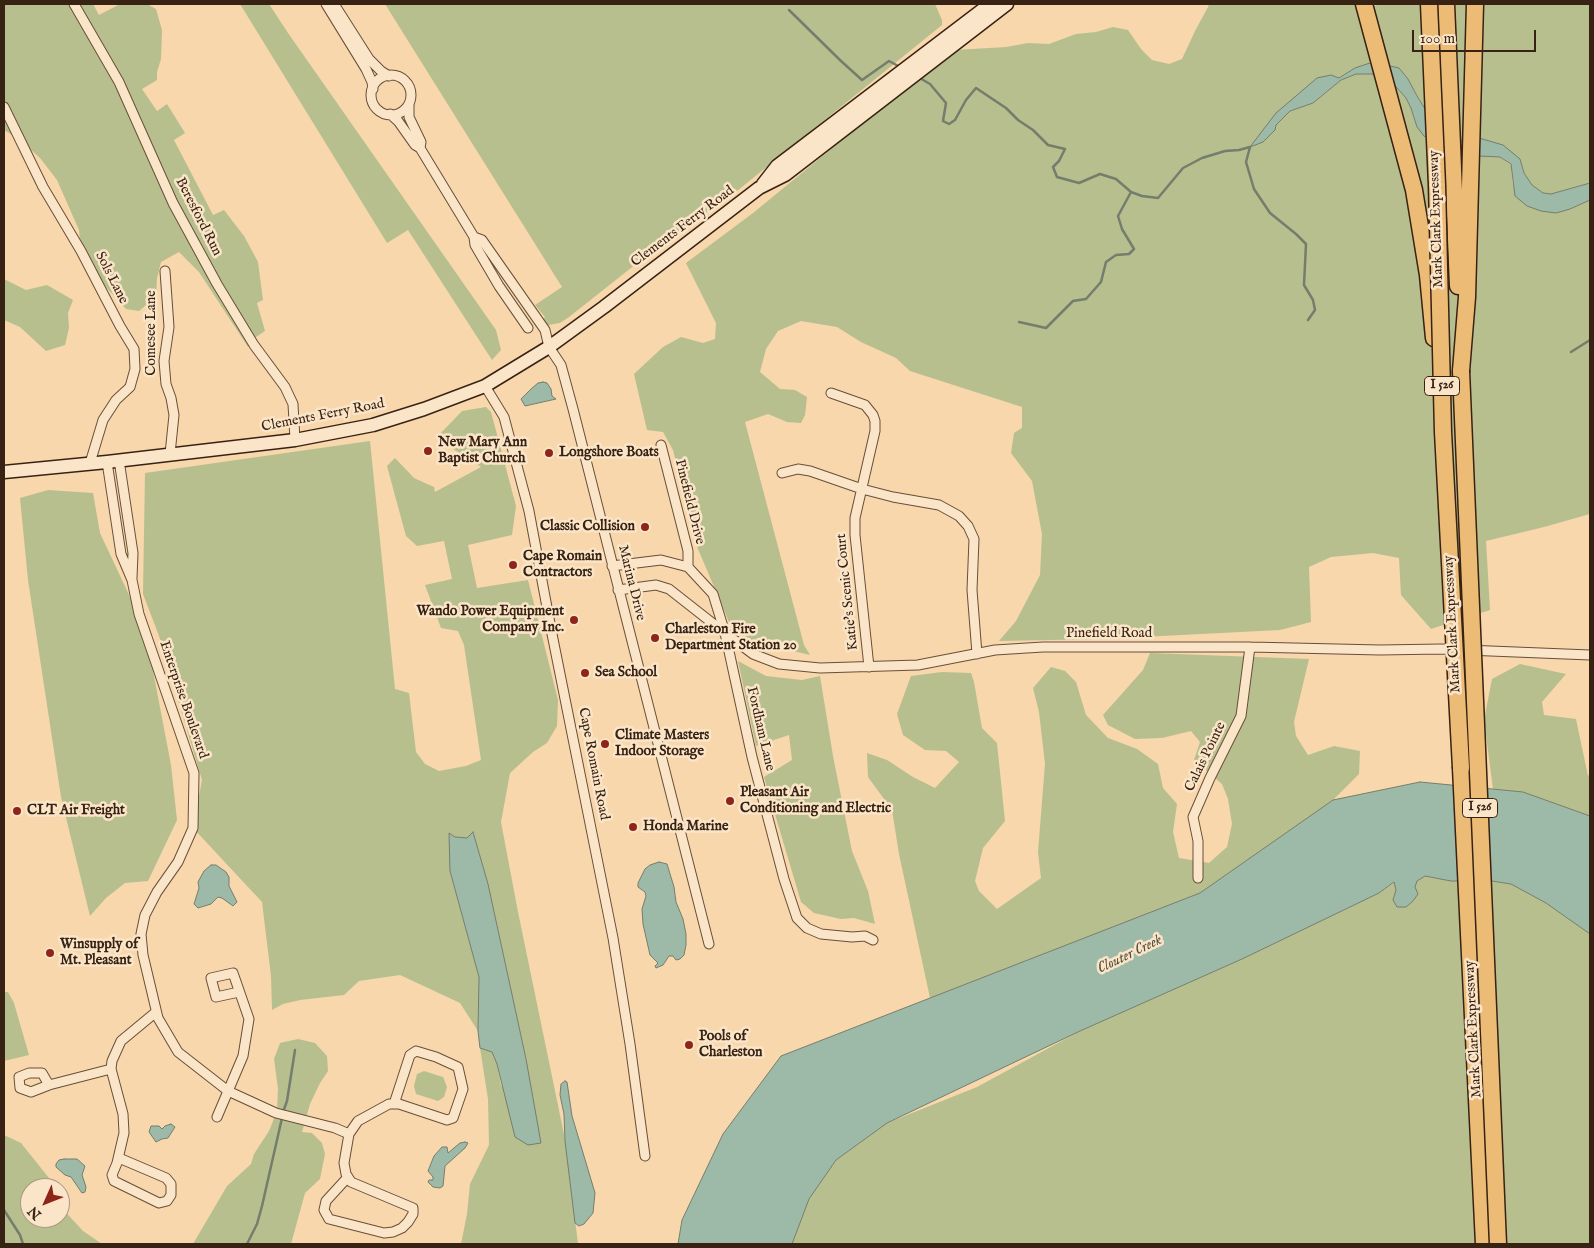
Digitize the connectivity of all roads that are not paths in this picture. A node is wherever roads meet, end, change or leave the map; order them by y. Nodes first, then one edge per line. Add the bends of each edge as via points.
1 (74, 4) edge
2 (326, 4) edge
3 (334, 4) edge
4 (990, 4) edge
5 (1007, 4) edge
6 (1364, 4) edge
7 (1429, 4) edge
8 (1446, 4) edge
9 (1475, 4) edge
10 (924, 61) junction
11 (389, 76) junction
12 (372, 89) junction
13 (409, 104) junction
14 (4, 108) edge
15 (390, 114) junction
16 (420, 148) junction
17 (474, 237) junction
18 (165, 271) dead end
19 (528, 328) dead end
20 (549, 347) junction
21 (1462, 371) junction
22 (485, 386) junction
23 (831, 393) dead end
24 (1443, 432) junction
25 (295, 440) junction
26 (661, 445) dead end
27 (170, 454) junction
28 (113, 461) junction
29 (90, 463) junction
30 (4, 472) edge
31 (782, 473) dead end
32 (862, 489) junction
33 (612, 566) junction
34 (688, 567) junction
35 (618, 590) junction
36 (725, 633) junction
37 (1250, 647) junction
38 (977, 654) junction
39 (1590, 655) edge
40 (869, 667) junction
41 (1198, 878) dead end
42 (873, 940) dead end
43 (708, 944) dead end
44 (239, 992) dead end
45 (156, 1012) junction
46 (111, 1069) junction
47 (48, 1085) dead end
48 (228, 1091) junction
49 (394, 1104) junction
50 (217, 1118) dead end
51 (349, 1134) junction
52 (645, 1156) dead end
53 (119, 1158) junction
54 (348, 1176) junction
55 (1484, 1244) edge
56 (1498, 1244) edge

1 - 25 street, Beresford Run via 119,82 173,203 217,284 254,345 285,387 293,404
2 - 12 street via 366,69
3 - 11 street via 369,59
4 - 10 main road, Clements Ferry Road
5 - 10 main road, Clements Ferry Road
6 - 24 highway, bridge via 1405,150 1421,225
7 - 24 highway, Mark Clark Expressway / I 526, bridge
8 - 21 highway, Mark Clark Expressway / I 526
9 - 21 highway via 1468,288
10 - 20 main road, Clements Ferry Road via 777,166 759,188
11 - 12 street via 380,79
11 - 13 street via 399,77 408,85 411,92
12 - 15 street via 376,107
13 - 15 street via 399,113
13 - 16 street via 409,117 421,142
14 - 29 street, Sols Lane via 43,187 134,349 135,369 130,387 116,400 103,420
15 - 16 street
16 - 17 street
17 - 19 street via 475,246
17 - 20 street, Marina Drive via 482,240 545,330
18 - 27 street, Comesee Lane via 169,327 164,361 174,415
20 - 22 main road, Clements Ferry Road
20 - 33 street, Marina Drive via 561,365
21 - 56 highway, Mark Clark Expressway / I 526, bridge
22 - 25 main road, Clements Ferry Road via 424,410
22 - 52 street, Cape Romain Road via 504,417 529,511 613,938
23 - 32 street, Katie's Scenic Court via 865,405 873,415 875,430
24 - 55 highway, Mark Clark Expressway / I 526, bridge
25 - 27 main road, Clements Ferry Road
26 - 34 street, Pinefield Drive via 688,550
27 - 28 main road, Clements Ferry Road
28 - 29 main road, Clements Ferry Road
28 - 45 street, Enterprise Boulevard via 133,553 132,580 139,614 194,773 193,828 178,862 145,915 141,934
29 - 30 main road, Clements Ferry Road
31 - 32 street via 798,469
32 - 38 street via 940,505 959,516 968,526 974,539 972,590
32 - 40 street, Katie's Scenic Court via 855,518 855,535
33 - 34 street via 661,560
33 - 35 street, Marina Drive
34 - 36 street via 713,594
35 - 36 street, Pinefield Road via 656,585 669,589
35 - 43 street, Marina Drive
36 - 40 street, Pinefield Road via 753,654 779,664 820,668
36 - 42 street, Fordham Lane via 752,757 797,918 807,928 822,934 865,936
37 - 38 street, Pinefield Road via 1043,647
37 - 39 street, Pinefield Road
37 - 41 street, Calais Pointe via 1241,716 1193,817 1198,841
38 - 40 street, Pinefield Road via 918,665
44 - 48 street via 249,1018 242,1056
45 - 46 street via 121,1041
45 - 48 street, Enterprise Boulevard via 178,1052
46 - 47 street
46 - 53 street via 124,1123
48 - 50 street
48 - 51 street, Enterprise Boulevard via 276,1113
49 - 49 street via 447,1120 453,1118 463,1090 458,1067 416,1051 410,1055
49 - 51 street via 368,1114
51 - 54 street via 344,1162
53 - 53 street via 112,1176 114,1181 159,1203 167,1201 171,1195 171,1184 166,1178
54 - 54 street via 351,1182 413,1208 408,1222 402,1228 384,1233 328,1219 324,1210 326,1201

